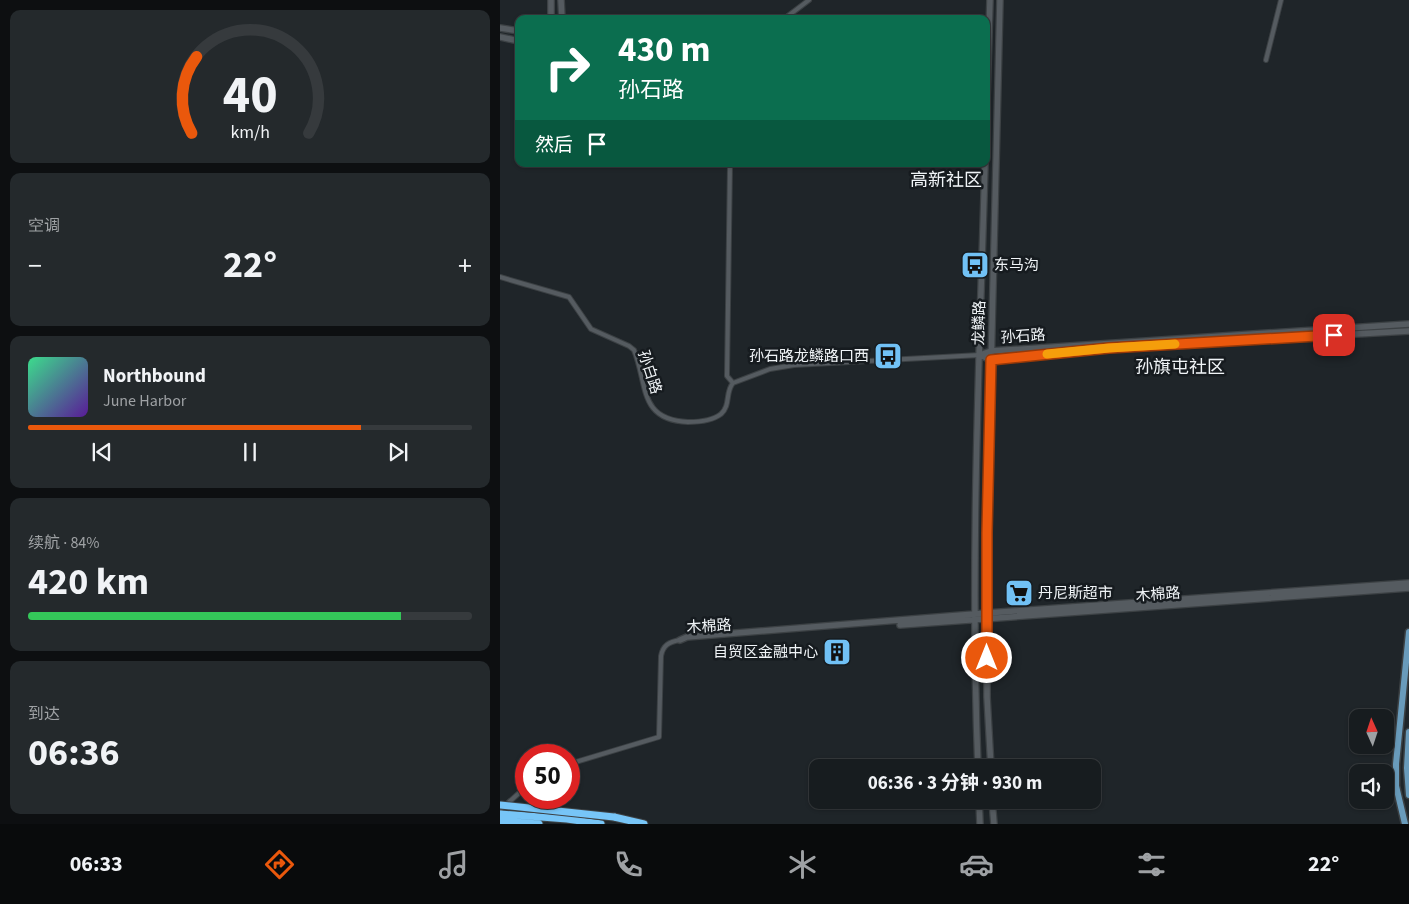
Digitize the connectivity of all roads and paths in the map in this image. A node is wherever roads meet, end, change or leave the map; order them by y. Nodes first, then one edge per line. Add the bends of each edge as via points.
1 (551, 0) edge
2 (561, 0) edge
3 (809, 0) edge
4 (990, 0) edge
5 (1000, 0) edge
6 (1281, 0) edge
7 (551, 15) edge
8 (562, 15) edge
9 (789, 15) edge
10 (990, 15) edge
11 (500, 28) edge
12 (515, 30) edge
13 (500, 37) edge
14 (515, 40) edge
15 (1266, 60) dead end
16 (730, 167) edge
17 (985, 167) edge
18 (500, 277) edge
19 (1409, 324) edge
20 (1409, 331) edge
21 (991, 351) junction
22 (980, 355) junction
23 (991, 360) junction
24 (733, 383) junction
25 (1409, 583) edge
26 (1409, 588) edge
27 (987, 616) junction
28 (976, 617) junction
29 (1409, 632) edge
30 (680, 640) joint
31 (1409, 732) edge
32 (978, 759) edge
33 (990, 759) edge
34 (580, 761) edge
35 (1409, 793) edge
36 (515, 797) edge
37 (1399, 798) junction
38 (500, 805) edge
39 (979, 809) edge
40 (993, 809) edge
41 (500, 812) edge
42 (500, 821) edge
43 (539, 824) edge
44 (601, 824) edge
45 (644, 824) edge
46 (980, 824) edge
47 (994, 824) edge
48 (1400, 824) edge
49 (1405, 824) edge

1 - 7 main road
2 - 8 main road
3 - 9 street
4 - 10 main road
5 - 21 main road, 龙鳞路
6 - 15 street
11 - 12 main road
13 - 14 main road
16 - 24 street via 728,376
17 - 22 main road, 龙鳞路
18 - 24 street, 孙白路 via 569,297 591,329 634,350 647,400 659,414 685,422 714,418 728,406
19 - 21 main road, 孙石路
20 - 23 main road, 孙石路 via 1109,348
21 - 22 main road, 孙石路
21 - 23 main road, 龙鳞路
22 - 23 main road, 孙石路
22 - 24 street via 794,365 770,368
22 - 28 main road, 龙鳞路
23 - 27 main road, 龙鳞路
25 - 27 main road, 木棉路
26 - 27 main road, 木棉路
27 - 28 main road, 木棉路
27 - 33 main road, 龙鳞路
28 - 30 main road, 木棉路
28 - 32 main road, 龙鳞路
29 - 37 main road via 1396,752
30 - 34 street via 662,649 659,737
31 - 35 main road
36 - 41 street
37 - 48 main road
37 - 49 main road
38 - 45 highway, bridge via 614,816
39 - 46 main road
40 - 47 main road
41 - 44 highway
42 - 43 highway

